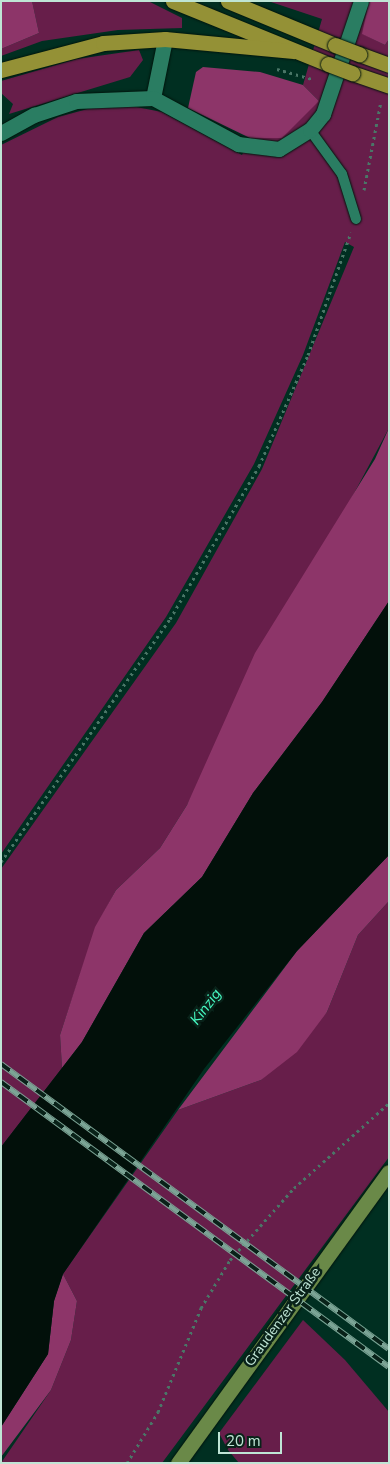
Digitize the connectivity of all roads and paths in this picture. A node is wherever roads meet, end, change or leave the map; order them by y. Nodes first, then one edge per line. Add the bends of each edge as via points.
1 (173, 1) edge
2 (228, 1) edge
3 (361, 1) edge
4 (165, 40) junction
5 (293, 51) junction
6 (389, 65) edge
7 (1, 70) edge
8 (389, 86) edge
9 (153, 98) junction
10 (380, 101) dead end
11 (310, 130) junction
12 (1, 133) edge
13 (356, 219) junction
14 (1, 862) edge
15 (389, 1103) edge
16 (389, 1172) edge
17 (128, 1463) edge
18 (178, 1463) edge

1 - 5 highway
2 - 6 highway, bridge
3 - 11 street via 332,95
4 - 5 highway
4 - 7 highway via 103,43
4 - 9 street
5 - 8 highway, bridge
9 - 11 street via 238,144 258,150 279,149
9 - 12 street via 76,100 34,115
10 - 13 path via 374,150
11 - 13 lane via 342,174
13 - 14 path via 308,355 259,466 170,619
15 - 17 path via 294,1188 230,1260 201,1308 158,1412
16 - 18 main road, Graudenzer Straße

